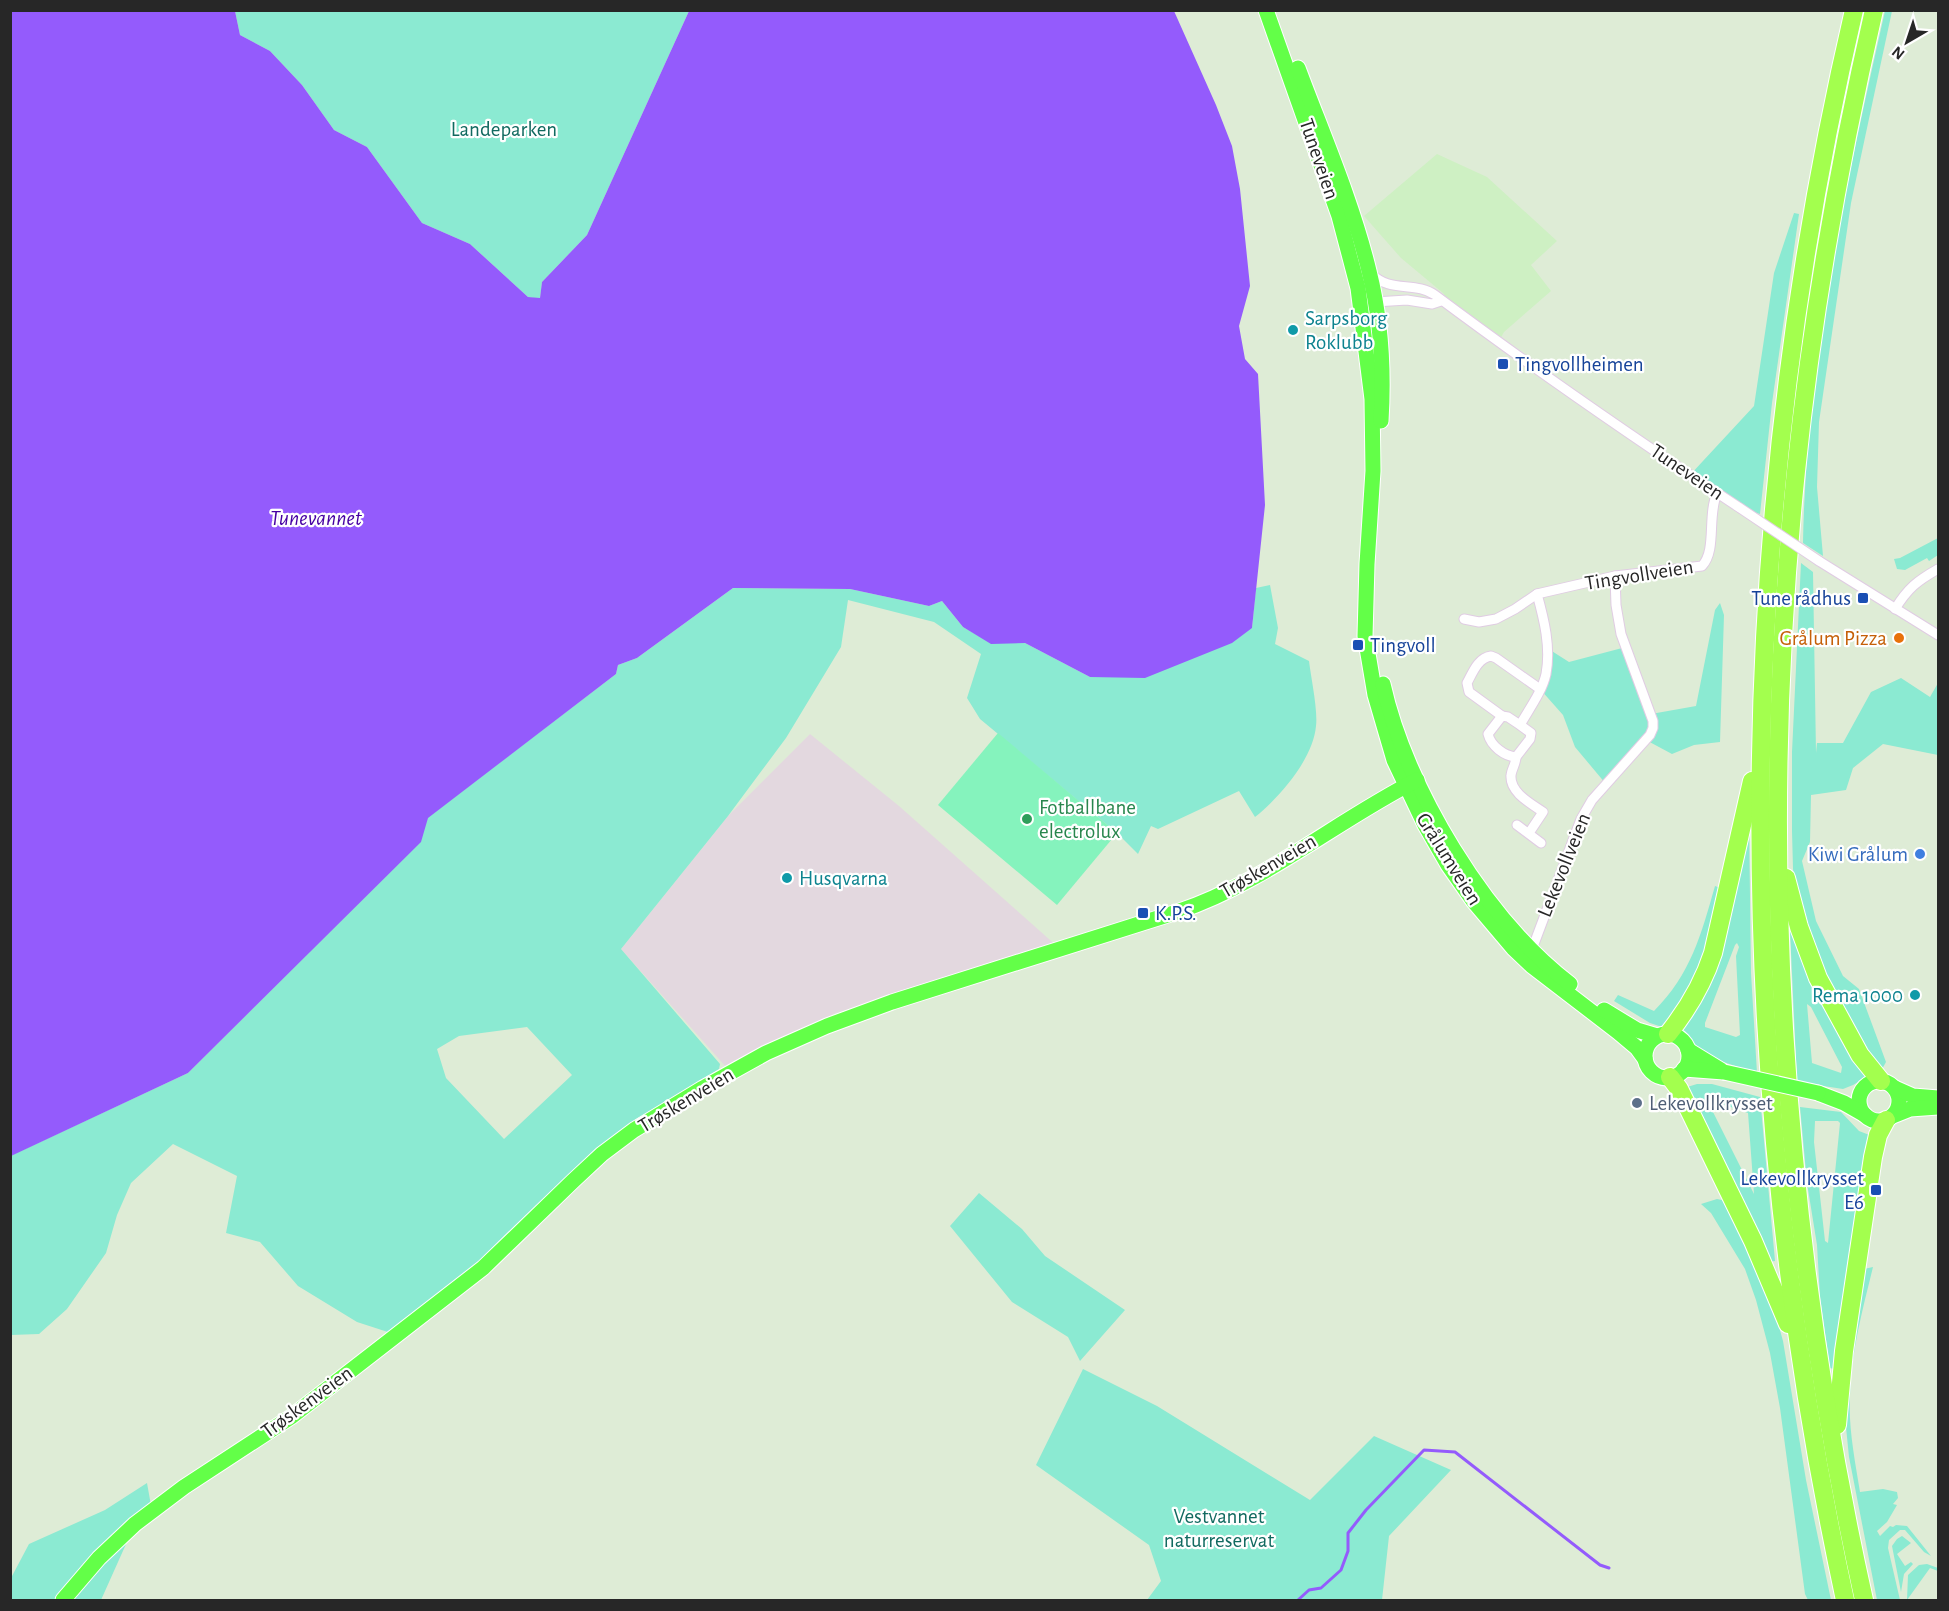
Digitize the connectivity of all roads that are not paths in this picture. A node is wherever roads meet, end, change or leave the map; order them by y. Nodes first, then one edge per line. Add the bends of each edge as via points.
1 (1266, 10) edge
2 (1277, 10) edge
3 (1854, 10) edge
4 (1874, 10) edge
5 (1369, 271) junction
6 (1358, 288) junction
7 (1441, 301) junction
8 (1375, 302) junction
9 (1373, 471) junction
10 (1717, 493) junction
11 (1938, 569) edge
12 (1615, 576) junction
13 (1537, 594) junction
14 (1895, 609) junction
15 (1464, 619) dead end
16 (1938, 635) edge
17 (1540, 688) junction
18 (1502, 716) junction
19 (1520, 725) junction
20 (1760, 756) junction
21 (1516, 758) junction
22 (1412, 783) junction
23 (1517, 825) dead end
24 (1529, 833) junction
25 (1541, 843) dead end
26 (1779, 851) junction
27 (1530, 949) junction
28 (1532, 966) junction
29 (1663, 1035) junction
30 (1688, 1050) junction
31 (1645, 1059) junction
32 (1724, 1072) junction
33 (1677, 1073) junction
34 (1888, 1085) junction
35 (1863, 1089) junction
36 (1836, 1096) junction
37 (1938, 1098) edge
38 (1938, 1107) edge
39 (1865, 1115) junction
40 (1890, 1117) junction
41 (1799, 1352) junction
42 (1836, 1460) junction
43 (63, 1600) edge
44 (1845, 1600) edge
45 (1864, 1600) edge

1 - 6 main road, Tuneveien via 1336,206
2 - 5 main road, Tuneveien via 1349,204
3 - 20 highway via 1814,208 1787,385 1769,568
4 - 26 highway via 1830,224 1798,452 1783,647
5 - 7 street, Tuneveien via 1380,281 1433,293
5 - 8 main road, Tuneveien
6 - 8 street
6 - 9 main road, Grålumveien via 1372,399
7 - 8 street
7 - 10 street, Tuneveien
8 - 9 main road, Grålumveien via 1383,399 1379,450
9 - 22 main road, Grålumveien via 1365,636 1375,695 1394,760
10 - 12 street, Tingvollveien via 1710,526 1711,553 1702,566
10 - 14 street, Tuneveien, bridge
11 - 14 street via 1917,581
12 - 13 street, Tingvollveien
12 - 27 street, Lekevollveien via 1621,634 1653,728 1592,800 1581,819
13 - 15 street, Tingvollveien via 1496,619
13 - 17 street via 1547,648 1546,674
14 - 16 street, Tuneveien
17 - 18 street via 1496,658 1484,658 1467,683 1469,692
17 - 19 street
18 - 19 street
18 - 21 street via 1488,734 1491,742
19 - 21 street via 1531,733
20 - 29 highway via 1711,960 1692,1001
20 - 41 highway via 1760,890 1767,1057 1779,1200
21 - 24 street via 1511,776 1514,787 1543,812
22 - 27 main road, Grålumveien via 1475,882
22 - 28 main road, Grålumveien via 1448,865 1474,902
22 - 43 main road, Trøskenveien via 1213,898 892,1002 796,1039 703,1088 602,1154 483,1268 291,1417 184,1486 135,1524
23 - 24 street
24 - 25 street
26 - 34 highway via 1811,961 1860,1055
26 - 42 highway via 1784,1014 1797,1188
27 - 28 street, Lekevollveien
27 - 29 main road, Grålumveien via 1611,1015 1637,1030
28 - 31 main road, Grålumveien via 1618,1032
29 - 30 main road via 1682,1040
29 - 31 main road via 1647,1046
30 - 32 main road
30 - 33 main road via 1689,1056
31 - 33 main road via 1651,1071 1663,1077
32 - 33 main road
32 - 36 main road, bridge
33 - 41 highway via 1679,1089 1753,1241
34 - 35 main road via 1871,1083
34 - 37 main road via 1921,1098
34 - 40 main road via 1899,1099
35 - 36 main road
35 - 39 main road via 1859,1100
36 - 39 main road
38 - 40 main road via 1910,1109
39 - 40 main road via 1875,1121
40 - 42 highway via 1875,1145 1862,1226 1841,1375
41 - 44 highway
42 - 45 highway

